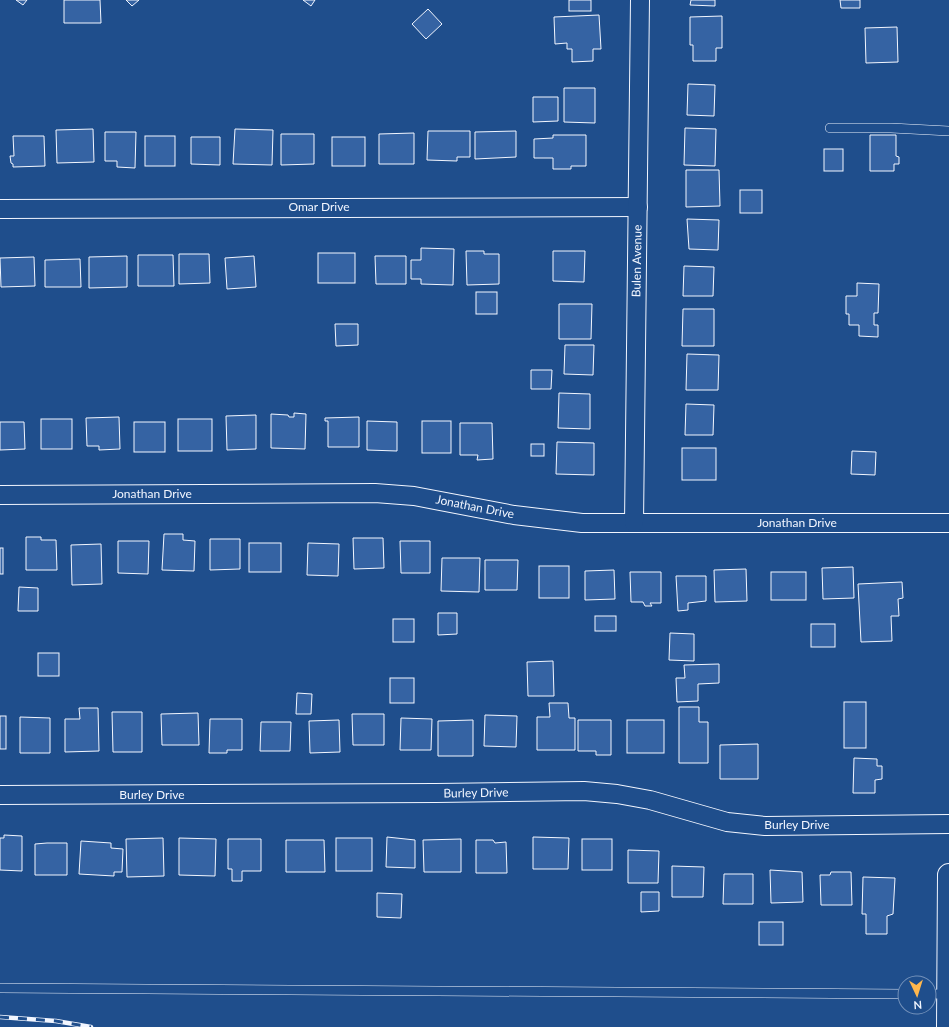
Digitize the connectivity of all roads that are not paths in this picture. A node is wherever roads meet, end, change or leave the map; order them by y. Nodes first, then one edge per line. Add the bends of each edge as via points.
1 (640, 0) edge
2 (830, 128) dead end
3 (949, 131) edge
4 (638, 207) junction
5 (0, 209) edge
6 (0, 495) edge
7 (634, 523) junction
8 (949, 523) edge
9 (0, 795) edge
10 (949, 824) edge
11 (949, 875) edge
12 (0, 988) edge
13 (897, 994) edge
14 (939, 994) edge
15 (948, 1027) edge

1 - 4 street, Bulen Avenue
2 - 3 lane
4 - 5 street, Omar Drive
4 - 7 street, Bulen Avenue
6 - 7 street, Jonathan Drive via 375,493 414,496 514,515 582,523
7 - 8 street, Jonathan Drive
9 - 10 street, Burley Drive via 584,791 650,800 727,822 765,826
11 - 14 street
12 - 13 lane
14 - 15 street

